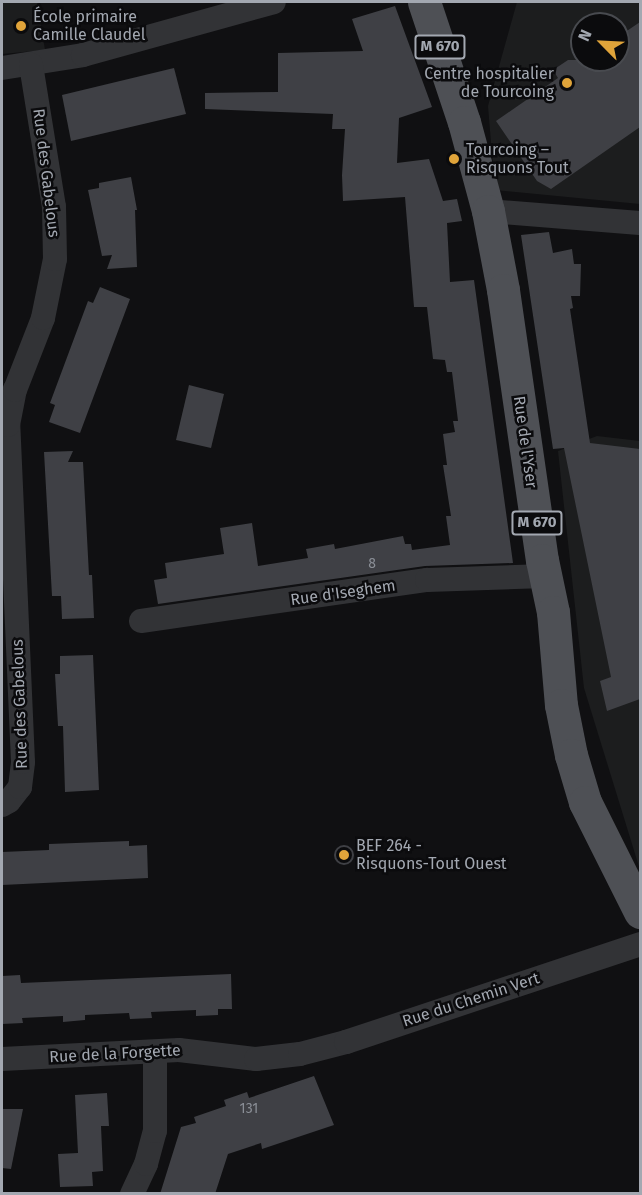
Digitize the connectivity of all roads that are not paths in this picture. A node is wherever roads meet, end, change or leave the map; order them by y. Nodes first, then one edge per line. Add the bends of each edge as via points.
1 (274, 2) edge
2 (424, 2) edge
3 (31, 65) junction
4 (2, 68) edge
5 (488, 211) junction
6 (640, 223) edge
7 (545, 576) junction
8 (141, 621) dead end
9 (2, 805) edge
10 (640, 912) edge
11 (640, 944) edge
12 (155, 1052) junction
13 (300, 1054) joint
14 (2, 1059) edge
15 (132, 1194) edge

1 - 3 street via 84,55
2 - 5 main road, Rue de l'Yser / M 670 via 464,122
3 - 4 street
3 - 9 street, Rue des Gabelous via 54,207 55,259 43,318 15,390 8,425 23,762 20,787
5 - 6 street
5 - 7 main road, Rue de l'Yser / M 670
7 - 8 street, Rue d'Iseghem via 427,580
7 - 10 main road, Rue de l'Yser / M 670 via 556,633 565,731 578,782
11 - 13 street, Rue du Chemin Vert
12 - 13 street, Rue de la Forgette via 192,1051 256,1059
12 - 14 street, Rue de la Forgette
12 - 15 street via 155,1131

